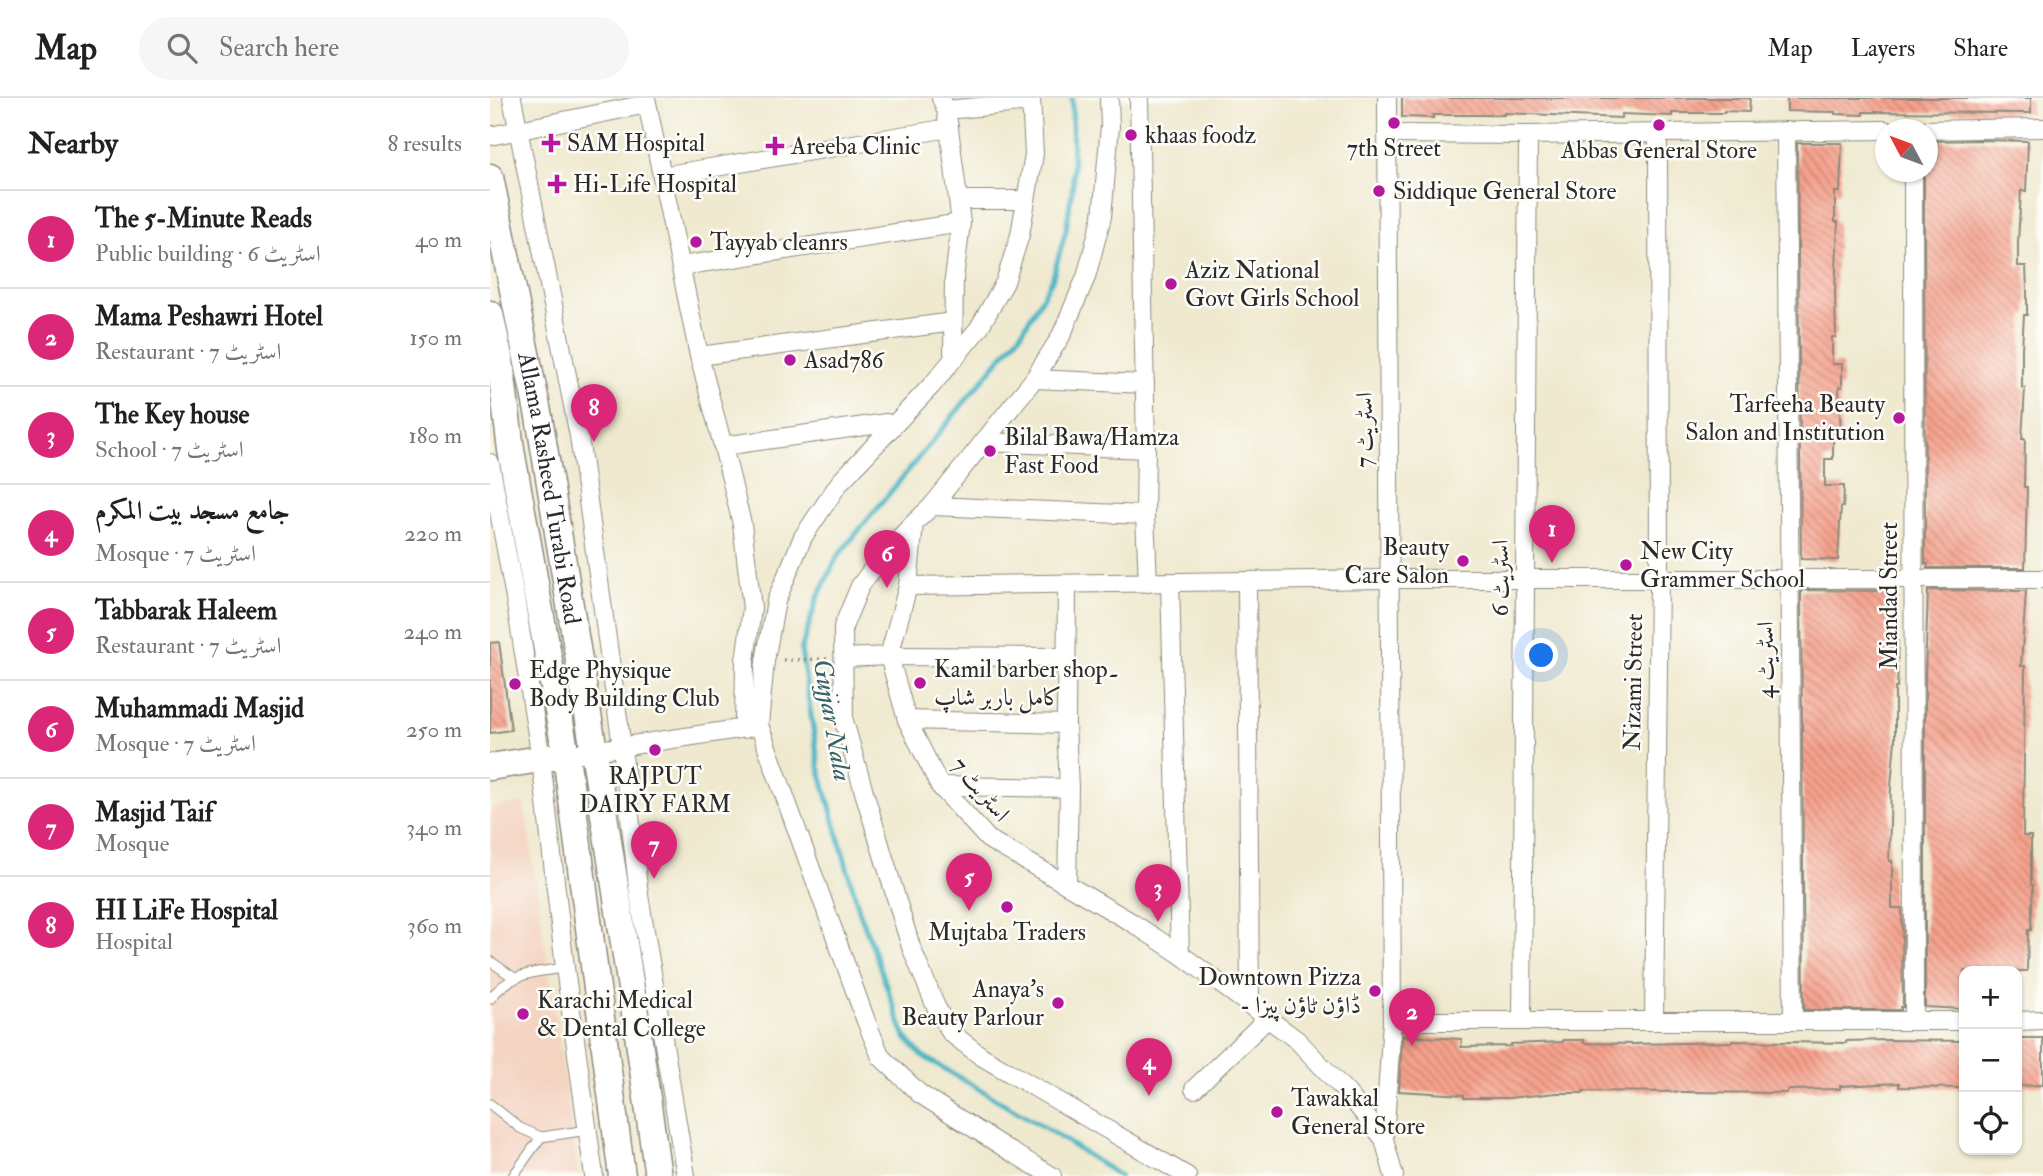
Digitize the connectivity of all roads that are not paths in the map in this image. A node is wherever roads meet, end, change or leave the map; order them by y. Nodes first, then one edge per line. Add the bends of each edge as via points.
1 (512, 98) edge
2 (1109, 98) edge
3 (1139, 98) edge
4 (1387, 98) edge
5 (1031, 100) edge
6 (646, 101) edge
7 (943, 104) edge
8 (949, 128) junction
9 (2043, 128) edge
10 (1875, 130) edge
11 (1938, 130) edge
12 (519, 131) junction
13 (1786, 131) junction
14 (1658, 133) junction
15 (1387, 134) junction
16 (1528, 135) junction
17 (490, 136) edge
18 (662, 176) junction
19 (490, 177) edge
20 (1913, 182) edge
21 (959, 200) junction
22 (1026, 200) junction
23 (961, 223) junction
24 (681, 266) junction
25 (490, 314) edge
26 (953, 321) junction
27 (957, 355) junction
28 (699, 356) junction
29 (495, 362) edge
30 (1034, 379) junction
31 (1145, 384) junction
32 (890, 429) junction
33 (983, 442) junction
34 (723, 446) junction
35 (1146, 449) junction
36 (490, 463) edge
37 (932, 506) junction
38 (1145, 515) junction
39 (914, 523) junction
40 (1388, 579) junction
41 (1659, 579) junction
42 (1789, 579) junction
43 (1914, 579) junction
44 (2043, 579) edge
45 (1525, 580) junction
46 (1247, 582) junction
47 (1148, 583) junction
48 (1170, 583) junction
49 (1067, 584) junction
50 (908, 586) junction
51 (889, 656) junction
52 (1066, 657) junction
53 (840, 658) junction
54 (765, 660) junction
55 (746, 661) junction
56 (907, 720) junction
57 (1066, 724) junction
58 (752, 727) junction
59 (622, 747) junction
60 (594, 751) junction
61 (553, 757) junction
62 (490, 767) edge
63 (940, 786) junction
64 (1069, 788) junction
65 (1067, 884) junction
66 (1180, 954) junction
67 (490, 961) edge
68 (565, 968) junction
69 (513, 977) junction
70 (490, 999) edge
71 (1250, 1005) junction
72 (1268, 1018) junction
73 (2022, 1020) edge
74 (2043, 1020) edge
75 (1392, 1021) junction
76 (1522, 1021) junction
77 (1654, 1021) junction
78 (1793, 1021) junction
79 (1914, 1021) junction
80 (1959, 1021) edge
81 (1194, 1089) dead end
82 (490, 1104) edge
83 (588, 1130) junction
84 (541, 1137) junction
85 (1384, 1139) junction
86 (513, 1176) edge
87 (594, 1176) edge
88 (622, 1176) edge
89 (658, 1176) edge
90 (686, 1176) edge
91 (1052, 1176) edge
92 (1187, 1176) edge
93 (1394, 1176) edge

1 - 12 street
2 - 30 street via 1102,218 1086,277 1061,335
3 - 31 street
4 - 15 street, اسٹریٹ 7
5 - 7 street
5 - 22 street via 1034,154
6 - 12 street
6 - 18 street
7 - 8 street
8 - 18 street
8 - 21 street
9 - 11 street
10 - 13 street
12 - 17 street
12 - 59 street via 579,436
13 - 14 street
13 - 42 street, اسٹریٹ 4
14 - 16 street
14 - 41 street, Nizami Street
15 - 16 street
15 - 40 street, اسٹریٹ 7
16 - 45 street, اسٹریٹ 6
18 - 24 street
19 - 60 main road, Allama Rasheed Turabi Road via 539,417
20 - 43 street, Miandad Street
21 - 22 street
21 - 23 street
22 - 27 street via 1005,282 979,328
23 - 24 street
23 - 26 street
24 - 28 street
25 - 29 main road, Allama Rasheed Turabi Road
26 - 27 street via 953,352
26 - 28 street
27 - 32 street
28 - 34 street
29 - 61 main road, Allama Rasheed Turabi Road via 512,450
30 - 31 street
30 - 33 street
31 - 35 street
32 - 34 street via 886,423
32 - 54 street via 840,482 803,537 776,601
33 - 35 street
33 - 37 street
34 - 55 street via 742,524 752,608
35 - 38 street
36 - 61 street via 515,598
37 - 38 street
37 - 39 street
38 - 47 street
39 - 50 street
39 - 53 street via 860,586 843,627
40 - 45 street
40 - 46 street
40 - 75 street, اسٹریٹ 7
41 - 42 street
41 - 45 street
41 - 77 street, Nizami Street
42 - 43 street
42 - 78 street, اسٹریٹ 4
43 - 44 street
43 - 79 street, Miandad Street
45 - 76 street, اسٹریٹ 6
46 - 48 street
46 - 71 street
47 - 48 street
47 - 49 street
48 - 66 street
49 - 50 street
49 - 52 street
50 - 51 street
51 - 52 street
51 - 53 street
51 - 56 street, اسٹریٹ 7
52 - 57 street
53 - 92 street via 844,721 864,792 911,947 951,1033 981,1056
54 - 55 street
54 - 58 street
55 - 58 street
56 - 57 street
56 - 63 street, اسٹریٹ 7
57 - 64 street
58 - 59 street
58 - 91 street via 881,1057 920,1094
59 - 60 street
59 - 90 street via 639,895
60 - 61 street
60 - 89 main road, Allama Rasheed Turabi Road
61 - 62 main road
61 - 68 street
61 - 88 main road, Allama Rasheed Turabi Road
63 - 64 street
63 - 65 street, اسٹریٹ 7 via 988,839
64 - 65 street
65 - 66 street, اسٹریٹ 7
66 - 71 street, اسٹریٹ 7
67 - 69 lane
68 - 69 lane
68 - 83 street
69 - 70 lane
71 - 72 street, اسٹریٹ 7
72 - 81 street
72 - 85 street, اسٹریٹ 7 via 1297,1040
73 - 74 street
75 - 76 street
75 - 85 street, اسٹریٹ 7
76 - 77 street
77 - 78 street
78 - 79 street
79 - 80 street
82 - 84 lane via 520,1128
83 - 84 lane
83 - 87 street
84 - 86 lane
85 - 93 street, اسٹریٹ 7

